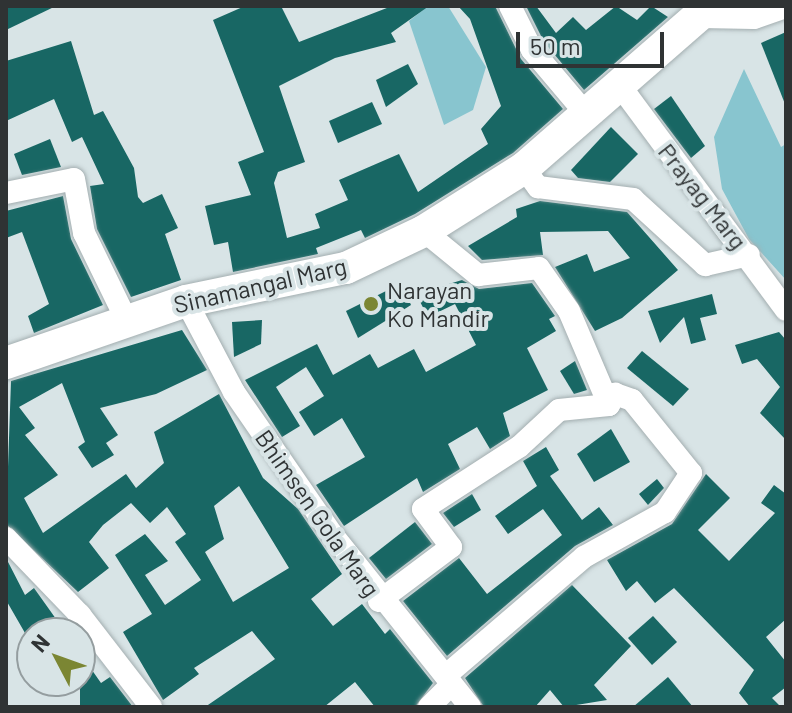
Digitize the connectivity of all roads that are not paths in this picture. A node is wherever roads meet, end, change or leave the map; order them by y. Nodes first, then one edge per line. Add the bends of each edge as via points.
1 (510, 6) edge
2 (786, 7) edge
3 (713, 10) edge
4 (618, 83) junction
5 (586, 114) junction
6 (524, 168) junction
7 (6, 193) edge
8 (424, 231) junction
9 (749, 255) junction
10 (186, 301) junction
11 (786, 310) edge
12 (126, 319) junction
13 (6, 363) edge
14 (609, 405) junction
15 (11, 546) edge
16 (379, 601) junction
17 (450, 679) junction
18 (151, 707) edge
19 (429, 707) edge
20 (470, 707) edge

1 - 5 street via 532,50
2 - 3 street via 754,18
3 - 4 main road, Sinamangal Marg
4 - 5 main road, Sinamangal Marg
4 - 9 street, Prayag Marg
5 - 6 main road, Sinamangal Marg
6 - 8 main road, Sinamangal Marg
6 - 9 street via 538,187 633,199 705,265
7 - 12 street via 74,179 84,233
8 - 10 main road, Sinamangal Marg via 346,268
8 - 14 street via 478,275 522,267 546,274
9 - 11 street, Prayag Marg
10 - 12 main road, Sinamangal Marg
10 - 16 street, Bhimsen Gola Marg via 234,392
12 - 13 main road, Sinamangal Marg
14 - 16 street via 559,410 519,447 423,509 451,547
14 - 17 street via 615,394 632,400 691,473 665,512 584,557
15 - 18 street
16 - 17 street, Bhimsen Gola Marg
17 - 19 street
17 - 20 street, Bhimsen Gola Marg

